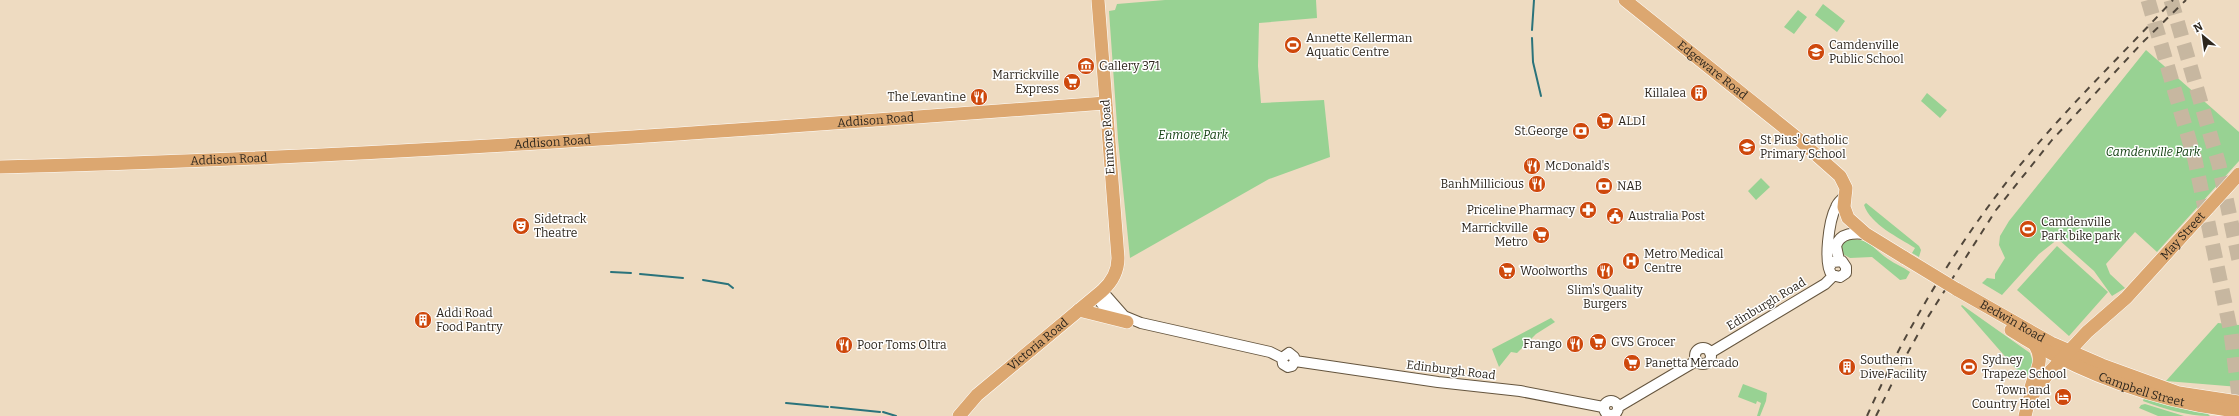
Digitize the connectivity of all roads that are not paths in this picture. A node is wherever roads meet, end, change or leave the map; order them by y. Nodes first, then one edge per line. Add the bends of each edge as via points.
1 (1098, 0) edge
2 (1625, 0) edge
3 (1104, 79) junction
4 (1105, 103) junction
5 (1081, 104) junction
6 (1799, 140) junction
7 (0, 167) edge
8 (2239, 174) edge
9 (1844, 197) junction
10 (1848, 218) junction
11 (1872, 237) junction
12 (1829, 244) junction
13 (1839, 260) junction
14 (1832, 271) junction
15 (1116, 273) joint
16 (1099, 294) junction
17 (1971, 298) junction
18 (1079, 310) junction
19 (1127, 322) junction
20 (1141, 323) junction
21 (2035, 345) junction
22 (2070, 356) junction
23 (2029, 400) junction
24 (2239, 402) edge
25 (2239, 411) edge
26 (2026, 415) edge
27 (959, 416) edge

1 - 3 main road, Enmore Road
2 - 6 main road, Edgeware Road
3 - 4 main road, Enmore Road
3 - 5 main road via 1093,94
4 - 5 main road, Addison Road
4 - 15 main road, Enmore Road via 1118,258
5 - 7 main road, Addison Road via 472,148
6 - 9 main road via 1840,176 1846,188
6 - 11 main road, Bedwin Road via 1805,142 1852,180 1852,210
8 - 22 main road, May Street via 2126,298 2087,332
9 - 10 main road
9 - 12 street via 1835,208
10 - 11 main road, Bedwin Road
10 - 12 street via 1839,223
11 - 13 street via 1850,234 1840,239 1836,246
11 - 17 main road, Bedwin Road, bridge
12 - 14 street via 1827,258
13 - 14 street via 1833,262
13 - 14 street via 1845,264 1846,273 1840,278
14 - 20 street, Edinburgh Road via 1825,284 1710,353 1705,348 1698,349 1695,353 1696,361 1618,407 1615,414 1611,415 1606,414 1603,407 1515,391 1295,361 1288,367 1283,364 1282,358 1270,352
15 - 16 main road, Victoria Road
16 - 18 main road, Victoria Road
16 - 19 street via 1108,312
16 - 20 street via 1124,316
17 - 21 main road, Bedwin Road via 1997,321
17 - 22 main road, Bedwin Road via 1991,307
18 - 19 main road
18 - 27 main road, Victoria Road via 977,395
19 - 20 street
21 - 22 main road, Bedwin Road
21 - 23 main road via 2040,353 2040,362 2032,381
22 - 23 main road
22 - 24 main road, Campbell Street via 2167,390
22 - 25 main road, Campbell Street via 2163,398 2197,406
22 - 26 main road
23 - 26 main road

